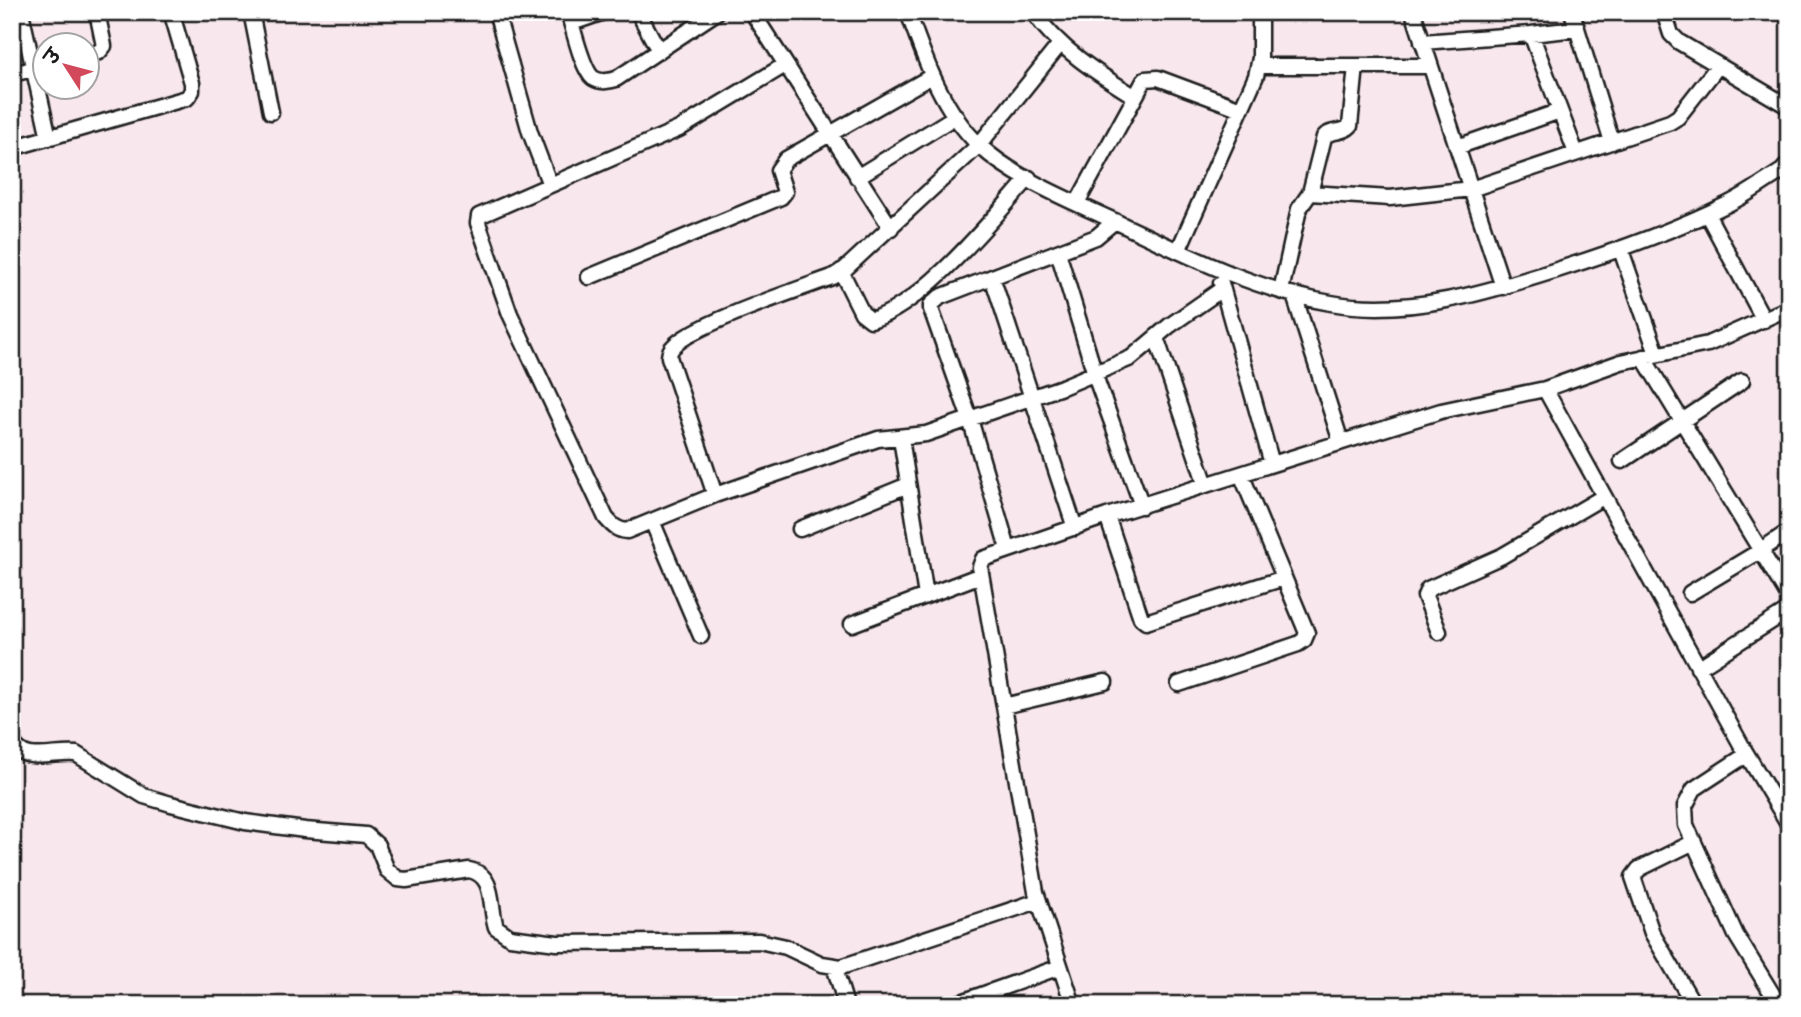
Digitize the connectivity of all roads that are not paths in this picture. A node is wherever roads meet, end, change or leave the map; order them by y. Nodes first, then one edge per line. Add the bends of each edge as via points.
1 (21, 12) edge
2 (97, 12) edge
3 (173, 12) edge
4 (251, 12) edge
5 (496, 12) edge
6 (604, 12) edge
7 (638, 12) edge
8 (717, 12) edge
9 (752, 12) edge
10 (908, 12) edge
11 (1033, 12) edge
12 (1259, 12) edge
13 (1413, 12) edge
14 (1572, 12) edge
15 (1664, 12) edge
16 (570, 18) edge
17 (1577, 29) junction
18 (101, 32) edge
19 (1531, 34) junction
20 (1422, 42) junction
21 (32, 44) edge
22 (1060, 44) junction
23 (659, 51) junction
24 (785, 65) junction
25 (1259, 66) junction
26 (1356, 66) junction
27 (1430, 66) junction
28 (1718, 66) junction
29 (32, 70) edge
30 (12, 74) edge
31 (932, 76) junction
32 (1134, 96) junction
33 (44, 102) edge
34 (1789, 107) edge
35 (1241, 109) junction
36 (1560, 111) junction
37 (271, 112) dead end
38 (956, 116) junction
39 (829, 133) junction
40 (49, 138) junction
41 (1612, 142) junction
42 (979, 145) junction
43 (1457, 147) junction
44 (12, 148) edge
45 (1576, 153) junction
46 (1786, 171) edge
47 (857, 177) junction
48 (1029, 178) junction
49 (550, 185) junction
50 (1471, 189) junction
51 (1310, 193) junction
52 (1077, 203) junction
53 (1707, 214) junction
54 (1115, 221) junction
55 (891, 228) junction
56 (1621, 250) junction
57 (1058, 251) junction
58 (1178, 251) junction
59 (1216, 267) junction
60 (841, 271) junction
61 (589, 277) dead end
62 (992, 277) junction
63 (1503, 287) junction
64 (1223, 289) junction
65 (1287, 293) junction
66 (911, 299) junction
67 (931, 305) junction
68 (1789, 308) edge
69 (1764, 320) junction
70 (1156, 337) junction
71 (1650, 356) junction
72 (1095, 373) junction
73 (1742, 381) dead end
74 (1545, 389) junction
75 (1033, 398) junction
76 (970, 419) junction
77 (1680, 421) junction
78 (901, 438) junction
79 (1341, 442) junction
80 (1622, 461) dead end
81 (1272, 464) junction
82 (1241, 474) junction
83 (908, 485) junction
84 (1206, 485) junction
85 (715, 495) junction
86 (1604, 497) junction
87 (1142, 506) junction
88 (1107, 516) junction
89 (652, 521) junction
90 (1075, 528) junction
91 (800, 529) dead end
92 (1789, 531) edge
93 (1007, 549) junction
94 (1759, 551) junction
95 (981, 575) junction
96 (1284, 578) junction
97 (1690, 593) dead end
98 (926, 596) junction
99 (1789, 597) edge
100 (1789, 610) edge
101 (852, 624) dead end
102 (1439, 632) dead end
103 (701, 636) dead end
104 (1698, 668) junction
105 (1105, 682) dead end
106 (1179, 684) dead end
107 (1004, 706) junction
108 (12, 740) edge
109 (1746, 755) junction
110 (1789, 825) edge
111 (1694, 842) junction
112 (1038, 901) junction
113 (834, 966) junction
114 (1060, 967) junction
115 (846, 1005) edge
116 (953, 1005) edge
117 (1073, 1005) edge
118 (1694, 1005) edge
119 (1779, 1005) edge

1 - 21 street
2 - 18 street
3 - 40 street via 192,83 187,98
4 - 37 street
5 - 49 street
6 - 16 street
7 - 23 street
8 - 23 street
9 - 24 street
10 - 31 street
11 - 22 street
12 - 25 street
13 - 20 street
14 - 17 street
15 - 28 street via 1671,34
16 - 23 street via 586,67 595,79 616,79
17 - 19 street
17 - 41 street
19 - 20 street
19 - 36 street
20 - 27 street
22 - 32 street
22 - 42 street
24 - 39 street
24 - 49 street via 679,129
25 - 26 street
25 - 35 street
26 - 27 street
26 - 51 street via 1350,126 1324,137
27 - 43 street
28 - 34 street
28 - 41 street via 1675,120
29 - 30 street
31 - 38 street
31 - 39 street
32 - 35 street via 1151,77
32 - 52 street
33 - 40 street
35 - 58 street
36 - 43 street
36 - 45 street
38 - 42 street
38 - 47 street
39 - 47 street
39 - 61 street via 783,162 778,170 785,192 781,197
40 - 44 street
41 - 45 street
42 - 48 street
42 - 55 street
43 - 50 street
45 - 50 street
46 - 53 street
47 - 55 street
48 - 52 street
48 - 66 street via 961,253
49 - 89 street via 482,214 478,223 510,314 607,518 621,531
50 - 51 street via 1390,198
50 - 63 street
51 - 65 street via 1299,209
52 - 54 street
53 - 56 street
53 - 69 street
54 - 57 street via 1096,237
54 - 58 street
55 - 60 street
56 - 63 street
56 - 71 street
57 - 62 street
57 - 72 street
58 - 59 street
59 - 64 street
59 - 65 street
60 - 66 street via 862,313 872,320
60 - 85 street via 709,325 670,350
62 - 67 street via 940,297
62 - 75 street
63 - 65 street via 1443,301 1379,307 1333,304
64 - 70 street
64 - 81 street
65 - 79 street
66 - 67 street
67 - 76 street
68 - 69 street
69 - 71 street via 1708,344
70 - 72 street via 1131,358
70 - 84 street
71 - 74 street
71 - 77 street
72 - 75 street
72 - 87 street
73 - 77 street
74 - 79 street via 1459,406
74 - 86 street
75 - 76 street
75 - 90 street
76 - 78 street
76 - 93 street
77 - 80 street
77 - 94 street
78 - 83 street
78 - 85 street via 878,439
79 - 81 street
81 - 82 street
82 - 84 street
82 - 96 street
83 - 91 street
83 - 98 street
84 - 87 street
85 - 89 street
86 - 102 street via 1502,556 1428,589 1425,596
86 - 104 street
87 - 88 street
88 - 90 street
88 - 96 street via 1146,622
89 - 103 street
90 - 93 street
92 - 94 street
93 - 95 street via 982,559
94 - 97 street
94 - 99 street
95 - 98 street
95 - 107 street
96 - 106 street via 1306,629 1304,640
98 - 101 street
100 - 104 street
104 - 109 street
105 - 107 street
107 - 112 street
108 - 113 street via 22,754 30,756 76,754 144,796 170,804 245,822 366,835 377,845 387,870 398,878 477,872 489,888 496,927 510,937 557,943 759,941
109 - 110 street
109 - 111 street via 1689,795 1686,825
111 - 118 street via 1639,869 1633,880 1652,933
111 - 119 street via 1735,935
112 - 113 street
112 - 114 street
113 - 115 street
114 - 116 street
114 - 117 street

